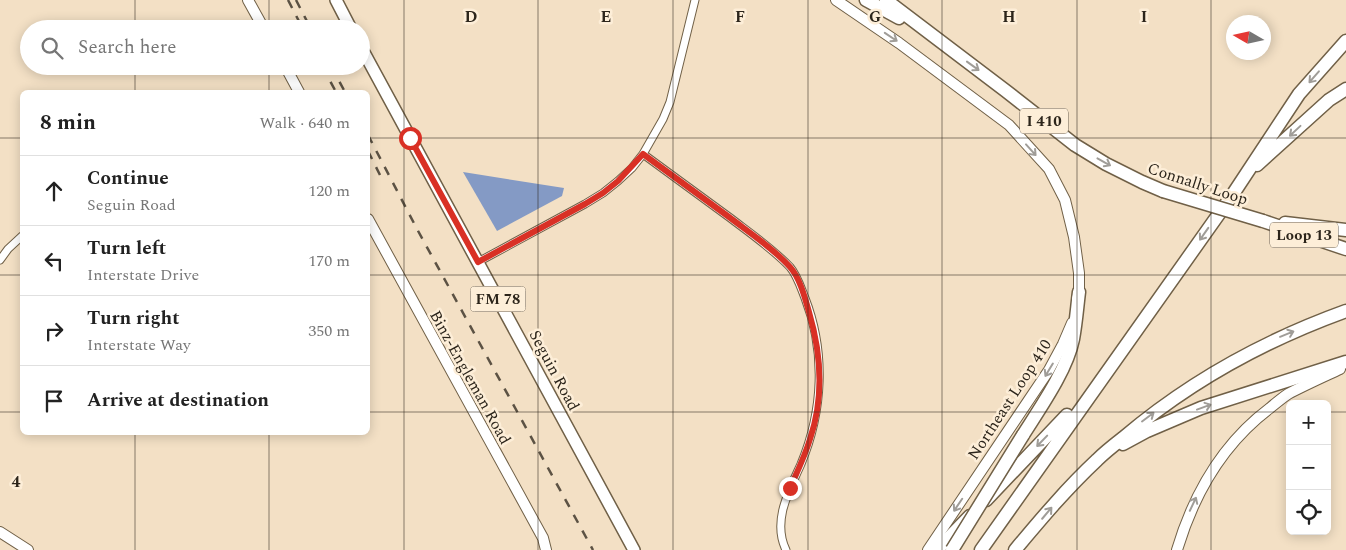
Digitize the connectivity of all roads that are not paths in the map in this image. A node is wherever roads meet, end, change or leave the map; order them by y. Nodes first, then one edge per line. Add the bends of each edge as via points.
1 (248, 0) edge
2 (336, 0) edge
3 (695, 0) edge
4 (836, 0) edge
5 (866, 0) edge
6 (886, 0) edge
7 (259, 20) edge
8 (347, 20) edge
9 (935, 37) junction
10 (1346, 41) edge
11 (370, 64) edge
12 (290, 75) edge
13 (1346, 89) edge
14 (298, 90) edge
15 (643, 154) junction
16 (1233, 194) junction
17 (1263, 221) junction
18 (370, 223) edge
19 (1346, 230) edge
20 (20, 238) edge
21 (1346, 249) edge
22 (0, 260) edge
23 (478, 262) junction
24 (1079, 292) junction
25 (1346, 310) edge
26 (1346, 362) edge
27 (1346, 367) edge
28 (1100, 381) junction
29 (1097, 459) junction
30 (0, 532) edge
31 (28, 550) edge
32 (546, 550) edge
33 (634, 550) edge
34 (786, 550) edge
35 (928, 550) edge
36 (936, 550) edge
37 (952, 550) edge
38 (981, 550) edge
39 (1015, 550) edge
40 (1177, 550) edge

1 - 7 main road
2 - 8 main road
3 - 15 street via 670,102
4 -> 24 main road, Northeast Loop 410 via 899,42 1009,125 1049,169 1064,200 1074,237
5 - 9 highway
6 - 9 highway, Connally Loop / I 410
9 -> 17 highway, Connally Loop / I 410, bridge via 1075,145 1106,164 1163,191
10 -> 16 highway via 1299,94
11 - 23 main road, Seguin Road / FM 78
12 - 14 main road
13 -> 16 highway via 1329,100 1257,165
15 - 23 street via 603,193
15 - 34 street via 768,246 792,268 807,302 818,348 819,390 810,439 781,514 779,531
16 -> 28 highway
17 - 19 highway, Connally Loop / I 410
17 - 21 highway, Loop 13
18 - 32 main road, Binz-Engleman Road
20 - 22 street
23 - 33 main road, Seguin Road / FM 78
24 -> 35 main road, Northeast Loop 410 via 1071,327 1049,370
24 - 37 highway, bridge via 1073,340 1054,384
29 -> 25 highway via 1180,393 1219,369 1277,338
29 -> 26 highway via 1147,431 1201,408
40 -> 27 main road via 1199,492 1234,440 1256,418 1287,395
28 -> 36 highway
28 - 38 highway
39 -> 29 highway
30 - 31 main road

